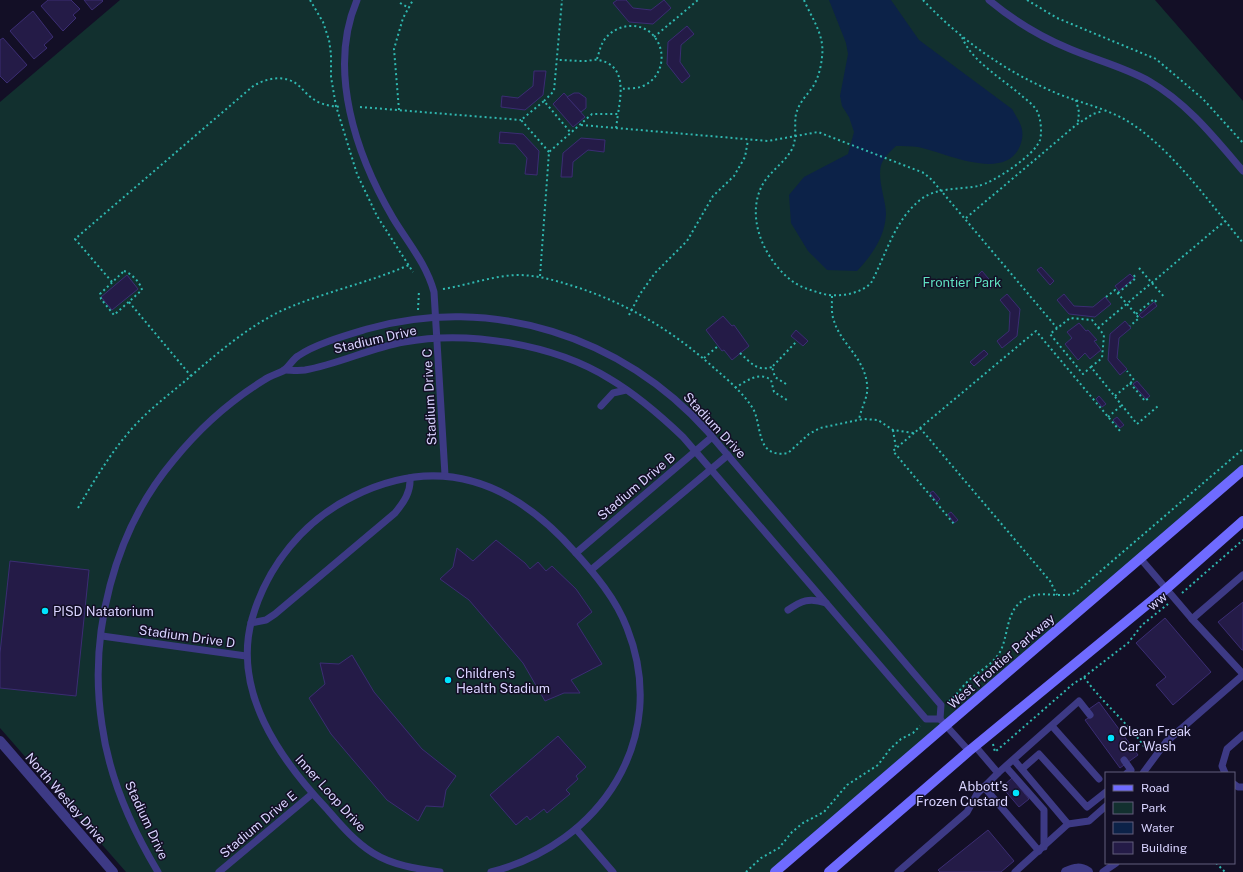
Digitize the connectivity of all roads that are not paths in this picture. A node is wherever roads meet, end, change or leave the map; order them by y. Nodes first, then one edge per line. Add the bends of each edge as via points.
1 (357, 0) edge
2 (989, 0) edge
3 (1243, 171) edge
4 (436, 318) junction
5 (437, 338) junction
6 (284, 370) junction
7 (626, 390) junction
8 (601, 406) dead end
9 (712, 437) junction
10 (695, 451) junction
11 (728, 455) junction
12 (711, 469) junction
13 (1243, 470) edge
14 (445, 475) junction
15 (410, 478) junction
16 (1243, 521) edge
17 (576, 553) junction
18 (1140, 558) junction
19 (591, 570) junction
20 (1243, 575) edge
21 (1166, 589) junction
22 (826, 603) junction
23 (788, 610) dead end
24 (1192, 619) junction
25 (251, 623) junction
26 (102, 636) junction
27 (246, 656) junction
28 (1243, 674) edge
29 (1090, 715) dead end
30 (943, 722) junction
31 (1052, 726) junction
32 (1243, 735) edge
33 (0, 741) edge
34 (972, 748) junction
35 (1014, 760) junction
36 (1124, 760) dead end
37 (1006, 766) junction
38 (1022, 769) junction
39 (1128, 772) edge
40 (1144, 772) edge
41 (1225, 772) edge
42 (998, 773) junction
43 (1098, 779) dead end
44 (984, 787) junction
45 (1105, 793) edge
46 (312, 794) junction
47 (1105, 807) edge
48 (1068, 824) junction
49 (576, 829) junction
50 (1042, 849) junction
51 (1115, 864) edge
52 (1085, 870) edge
53 (832, 871) edge
54 (113, 872) edge
55 (158, 872) edge
56 (219, 872) edge
57 (440, 872) edge
58 (491, 872) edge
59 (613, 872) edge
60 (775, 872) edge
61 (898, 872) edge
62 (1015, 872) edge
63 (1066, 872) edge
64 (1103, 872) edge

1 - 4 lane, Stadium Drive C via 346,37 344,65 355,126 381,196 426,268 434,292
2 - 3 lane via 1009,16 1050,40 1126,70 1161,89 1201,122
4 - 5 lane, Stadium Drive C
4 - 6 lane, Stadium Drive via 400,321 349,335 298,356
4 - 9 lane, Stadium Drive via 468,316 511,321 578,340 615,357 650,380 681,404
5 - 6 lane, Stadium Drive via 386,346 304,370
5 - 7 lane, Stadium Drive via 485,339 536,349 594,370
5 - 14 lane, Stadium Drive C
6 - 26 lane, Stadium Drive via 264,380 221,412 191,441 162,475 147,497 120,553
7 - 8 lane via 617,390
7 - 10 lane, Stadium Drive via 655,411
9 - 10 lane, Stadium Drive B
9 - 11 lane, Stadium Drive
10 - 12 lane, Stadium Drive
10 - 17 lane, Stadium Drive B
11 - 12 lane
11 - 30 lane, Stadium Drive via 941,706
12 - 19 lane
12 - 22 lane, Stadium Drive
13 - 18 street, West Frontier Parkway
14 - 15 lane, Inner Loop Drive
14 - 17 lane, Inner Loop Drive via 490,486 521,503 547,523
15 - 25 lane via 411,486 405,500 395,513 275,614 266,620
15 - 25 lane, Inner Loop Drive via 360,493 317,520 294,541 274,568 264,586
16 - 21 street
17 - 19 lane, Inner Loop Drive
18 - 21 lane
18 - 30 street, West Frontier Parkway
19 - 49 lane, Inner Loop Drive via 622,616 634,649 640,681 639,718 629,755 617,782 598,808
20 - 24 lane
21 - 24 lane
21 - 34 street
22 - 23 lane via 817,599 806,599
22 - 30 lane, Stadium Drive via 926,719
24 - 28 lane
25 - 27 lane, Inner Loop Drive
26 - 27 lane, Stadium Drive D
26 - 55 lane, Stadium Drive via 99,701 106,747 122,801
27 - 46 lane, Inner Loop Drive via 258,707 270,736
28 - 40 lane via 1166,742
29 - 31 lane via 1080,701
30 - 34 lane
30 - 60 street, West Frontier Parkway
31 - 35 lane
31 - 43 lane
32 - 41 lane via 1227,749 1222,766
33 - 54 street, North Wesley Drive
34 - 42 lane
34 - 53 street
35 - 37 lane
35 - 38 lane
36 - 39 lane via 1131,770
37 - 42 lane
37 - 50 lane via 1044,810
38 - 45 lane via 1039,754 1087,807
38 - 48 lane
42 - 44 lane
44 - 50 lane
44 - 61 lane via 967,812
46 - 56 lane, Stadium Drive E
46 - 57 lane, Inner Loop Drive via 355,839 375,854 420,870
47 - 48 lane via 1089,821
48 - 50 lane
49 - 58 lane, Inner Loop Drive via 548,850
49 - 59 lane
50 - 62 lane
51 - 64 lane
52 - 63 street via 1074,868

